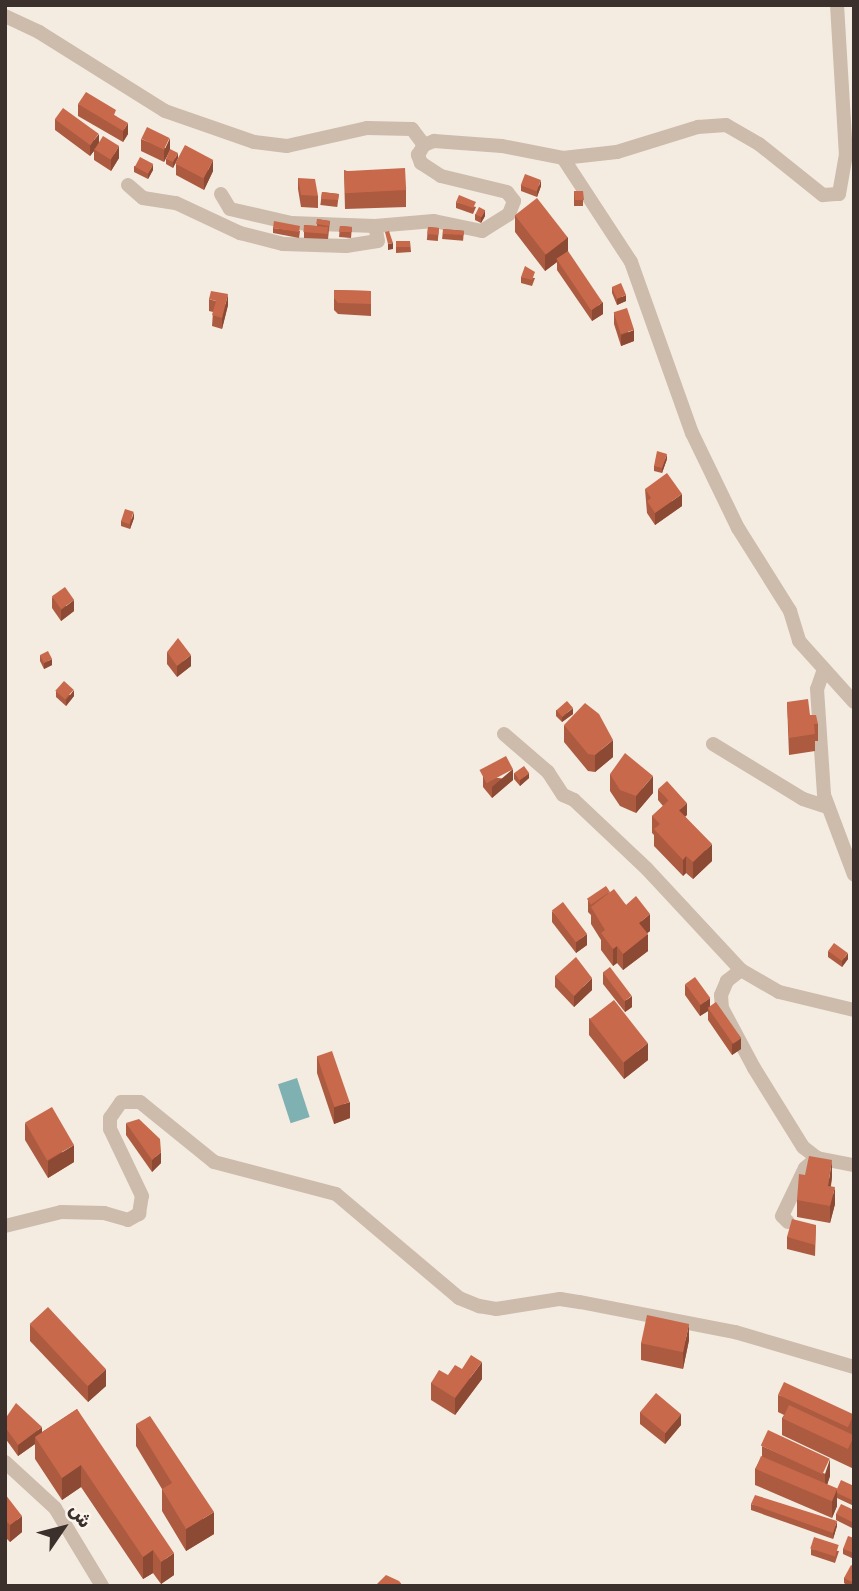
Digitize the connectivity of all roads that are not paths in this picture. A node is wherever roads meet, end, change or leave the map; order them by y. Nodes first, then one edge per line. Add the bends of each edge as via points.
1 (837, 5) edge
2 (5, 16) edge
3 (424, 145) junction
4 (563, 158) junction
5 (128, 185) dead end
6 (221, 194) dead end
7 (375, 226) junction
8 (823, 672) junction
9 (854, 702) edge
10 (504, 734) dead end
11 (713, 744) dead end
12 (827, 807) junction
13 (854, 875) edge
14 (741, 970) junction
15 (854, 1010) edge
16 (817, 1158) junction
17 (854, 1165) edge
18 (788, 1223) edge
19 (5, 1226) edge
20 (854, 1367) edge
21 (5, 1462) edge
22 (102, 1586) edge

1 - 4 street via 846,156 839,194 823,195 726,125 698,127 617,152
2 - 3 street via 39,32 165,111 241,138 287,146 367,128 412,129
3 - 4 street via 434,141 502,146
3 - 7 street via 418,155 421,163 442,176 507,192 514,201 509,214 482,231 434,220
4 - 8 street via 631,262 670,381 712,479 790,611 799,641
5 - 7 street via 143,198 176,203 240,233 283,244 346,246 378,241
6 - 7 street via 230,209 291,223
8 - 9 street
8 - 12 street via 817,689
10 - 14 street via 548,772 563,795 574,800 647,869
11 - 12 street via 803,799
12 - 13 street
14 - 15 street via 779,992
14 - 16 street via 727,981 722,1008 789,1127
16 - 17 street
16 - 18 street via 805,1168 782,1216
19 - 20 street via 61,1212 104,1213 128,1220 139,1214 142,1196 110,1129 110,1118 121,1102 140,1102 214,1161 336,1194 459,1298 479,1306 496,1309 560,1299 580,1302 735,1332
21 - 22 street via 55,1508

